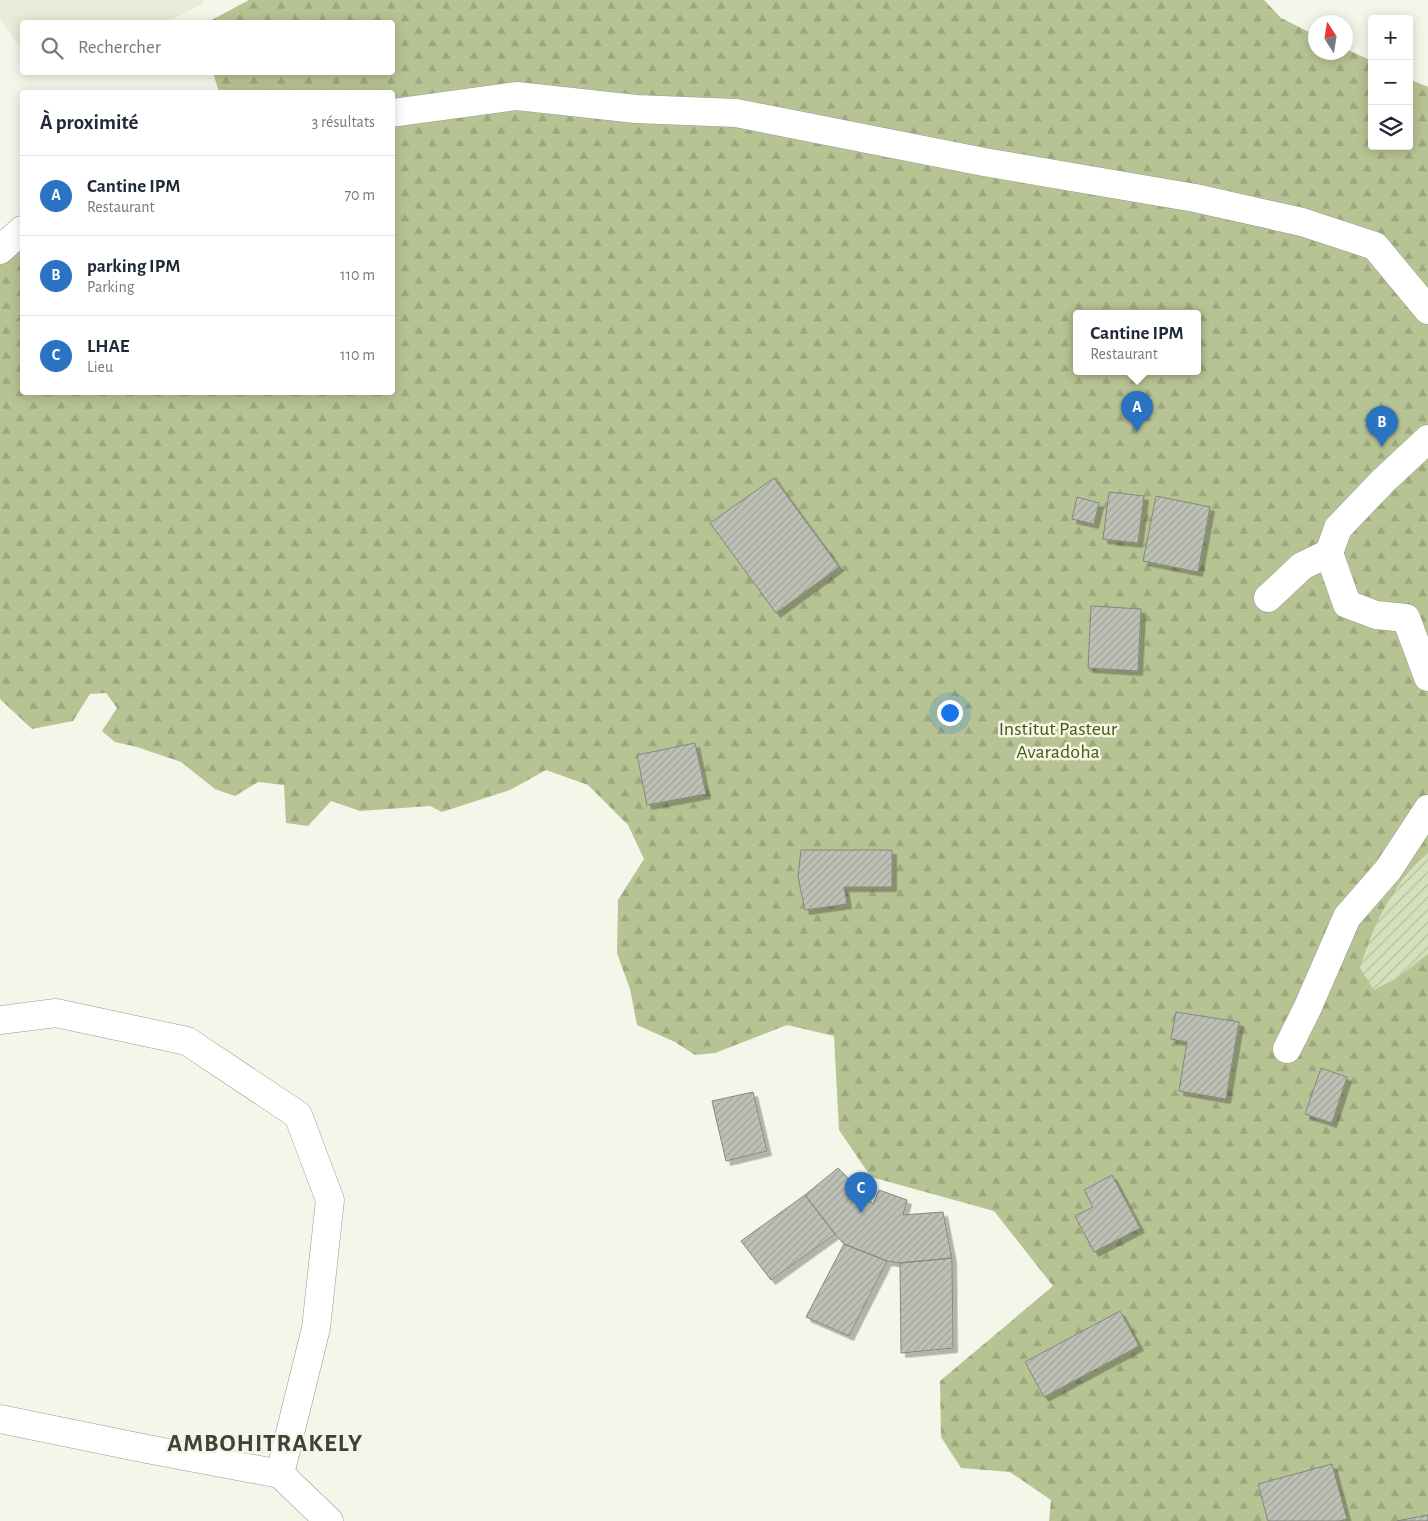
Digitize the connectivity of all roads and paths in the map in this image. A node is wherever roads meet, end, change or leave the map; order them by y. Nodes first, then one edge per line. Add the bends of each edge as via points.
1 (395, 113) edge
2 (20, 232) edge
3 (0, 250) edge
4 (1428, 310) edge
5 (1428, 439) edge
6 (1329, 553) junction
7 (1268, 598) dead end
8 (1428, 677) edge
9 (1428, 809) edge
10 (0, 1020) edge
11 (1287, 1049) dead end
12 (0, 1419) edge
13 (280, 1474) junction
14 (329, 1521) edge

1 - 4 street via 516,96 636,109 736,113 984,162 1194,198 1302,222 1375,246
2 - 3 street
5 - 6 street via 1338,528
6 - 7 street via 1302,566
6 - 8 street via 1347,604 1376,615 1406,618
9 - 11 street via 1388,870 1347,916
10 - 13 street via 56,1013 187,1041 298,1115 330,1200 316,1328
12 - 13 street
13 - 14 street

